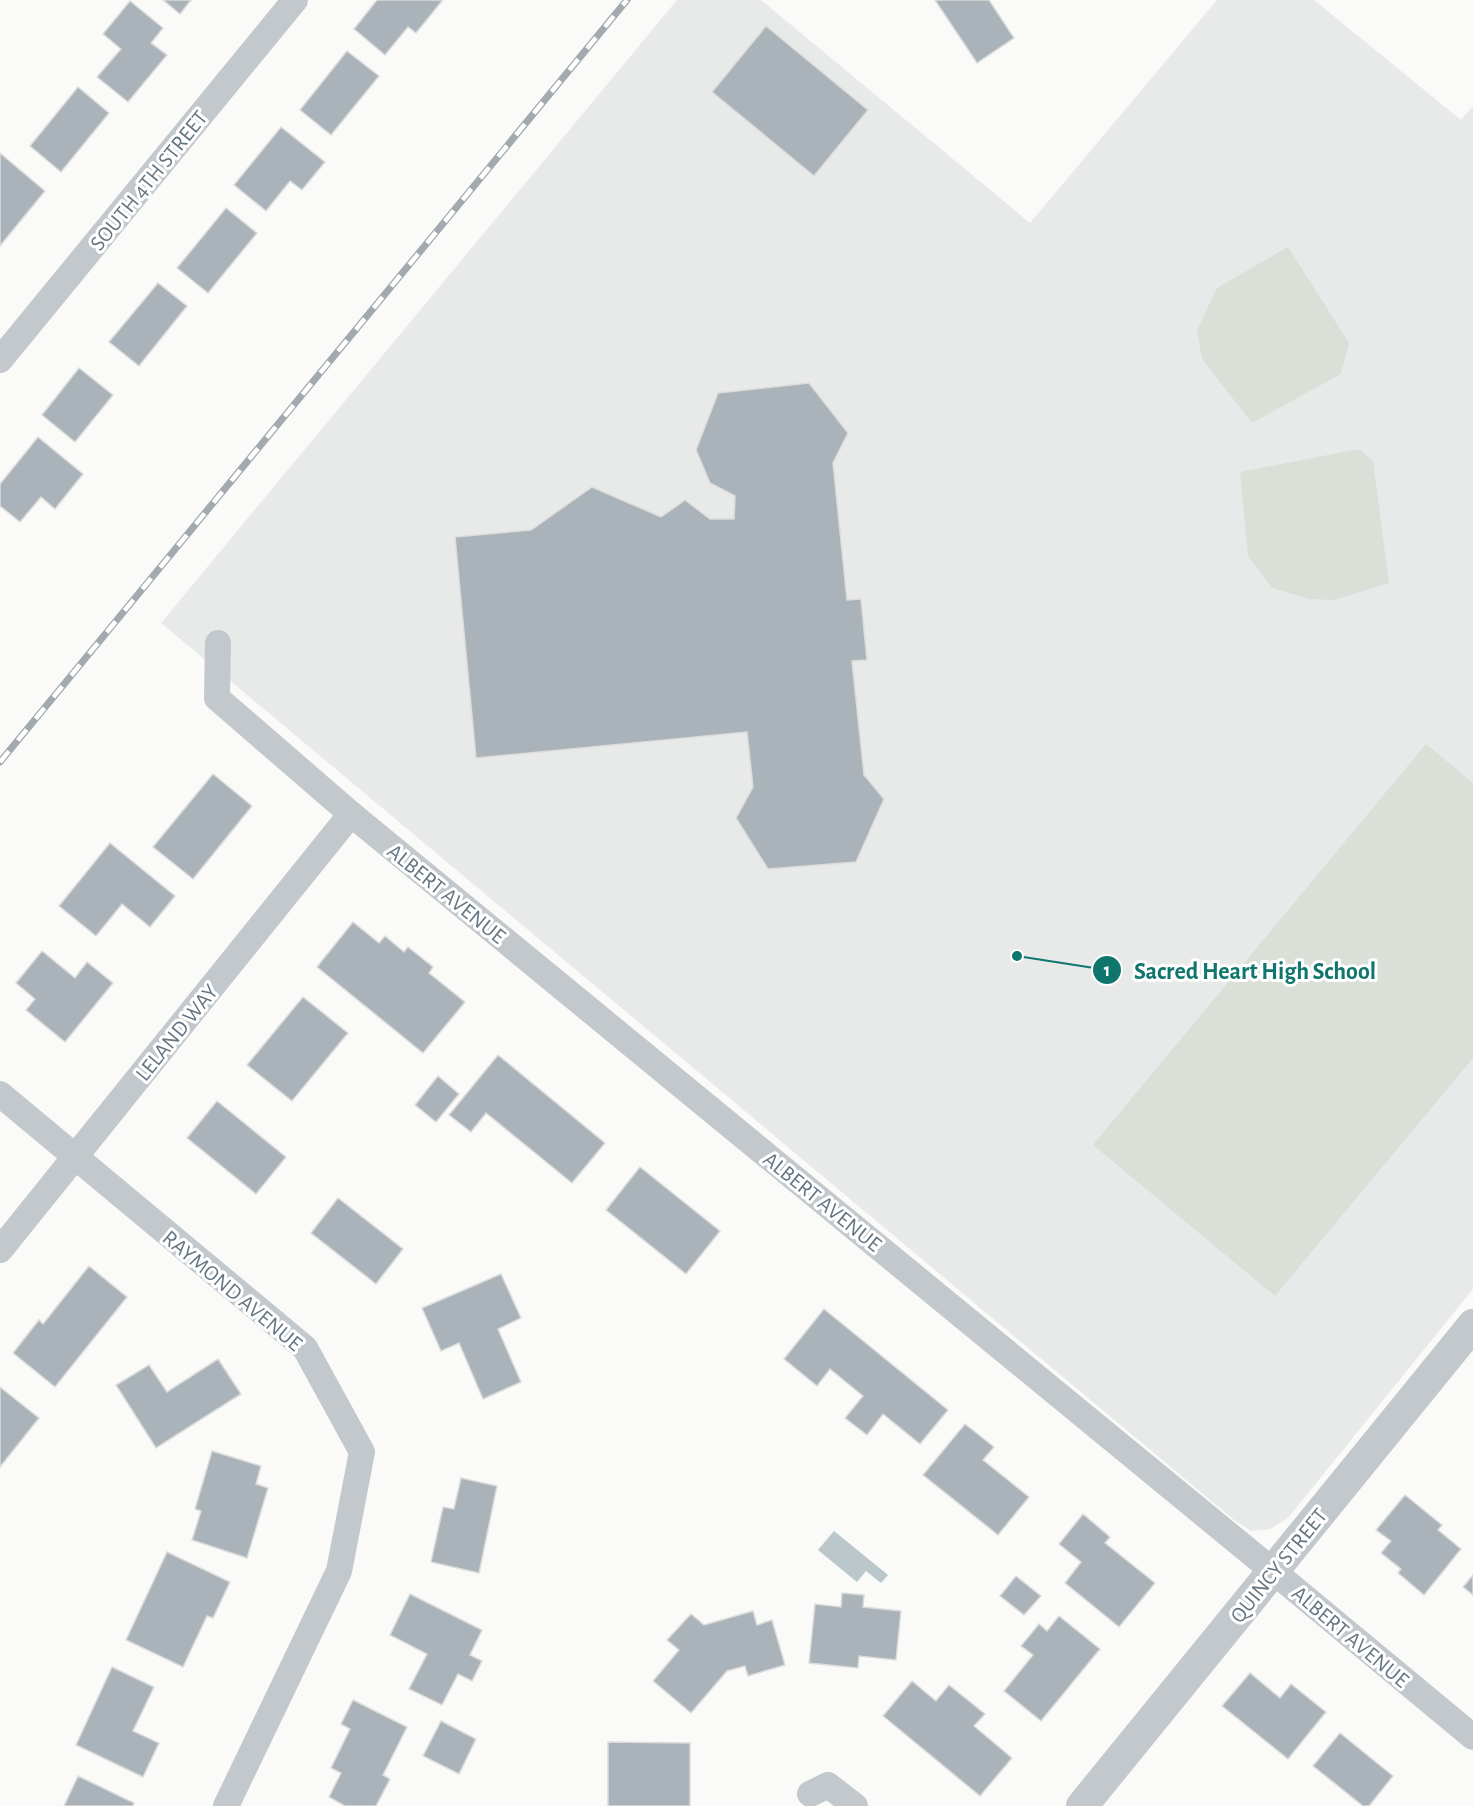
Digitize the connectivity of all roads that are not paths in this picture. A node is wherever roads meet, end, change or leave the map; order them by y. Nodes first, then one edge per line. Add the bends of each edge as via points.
1 (295, 0) edge
2 (0, 360) edge
3 (218, 643) dead end
4 (351, 814) junction
5 (0, 1094) edge
6 (75, 1157) junction
7 (0, 1250) edge
8 (1473, 1325) edge
9 (1274, 1570) junction
10 (1473, 1737) edge
11 (810, 1794) dead end
12 (226, 1806) edge
13 (855, 1806) edge
14 (1082, 1806) edge

1 - 2 street, SOUTH 4TH STREET
3 - 4 street, ALBERT AVENUE via 218,698
4 - 6 street, LELAND WAY
4 - 9 street, ALBERT AVENUE
5 - 6 street, RAYMOND AVENUE
6 - 7 street, LELAND WAY
6 - 12 street, RAYMOND AVENUE via 305,1348 362,1452 339,1571
8 - 9 street, QUINCY STREET
9 - 10 street, ALBERT AVENUE
9 - 14 street, QUINCY STREET
11 - 13 street via 828,1785

